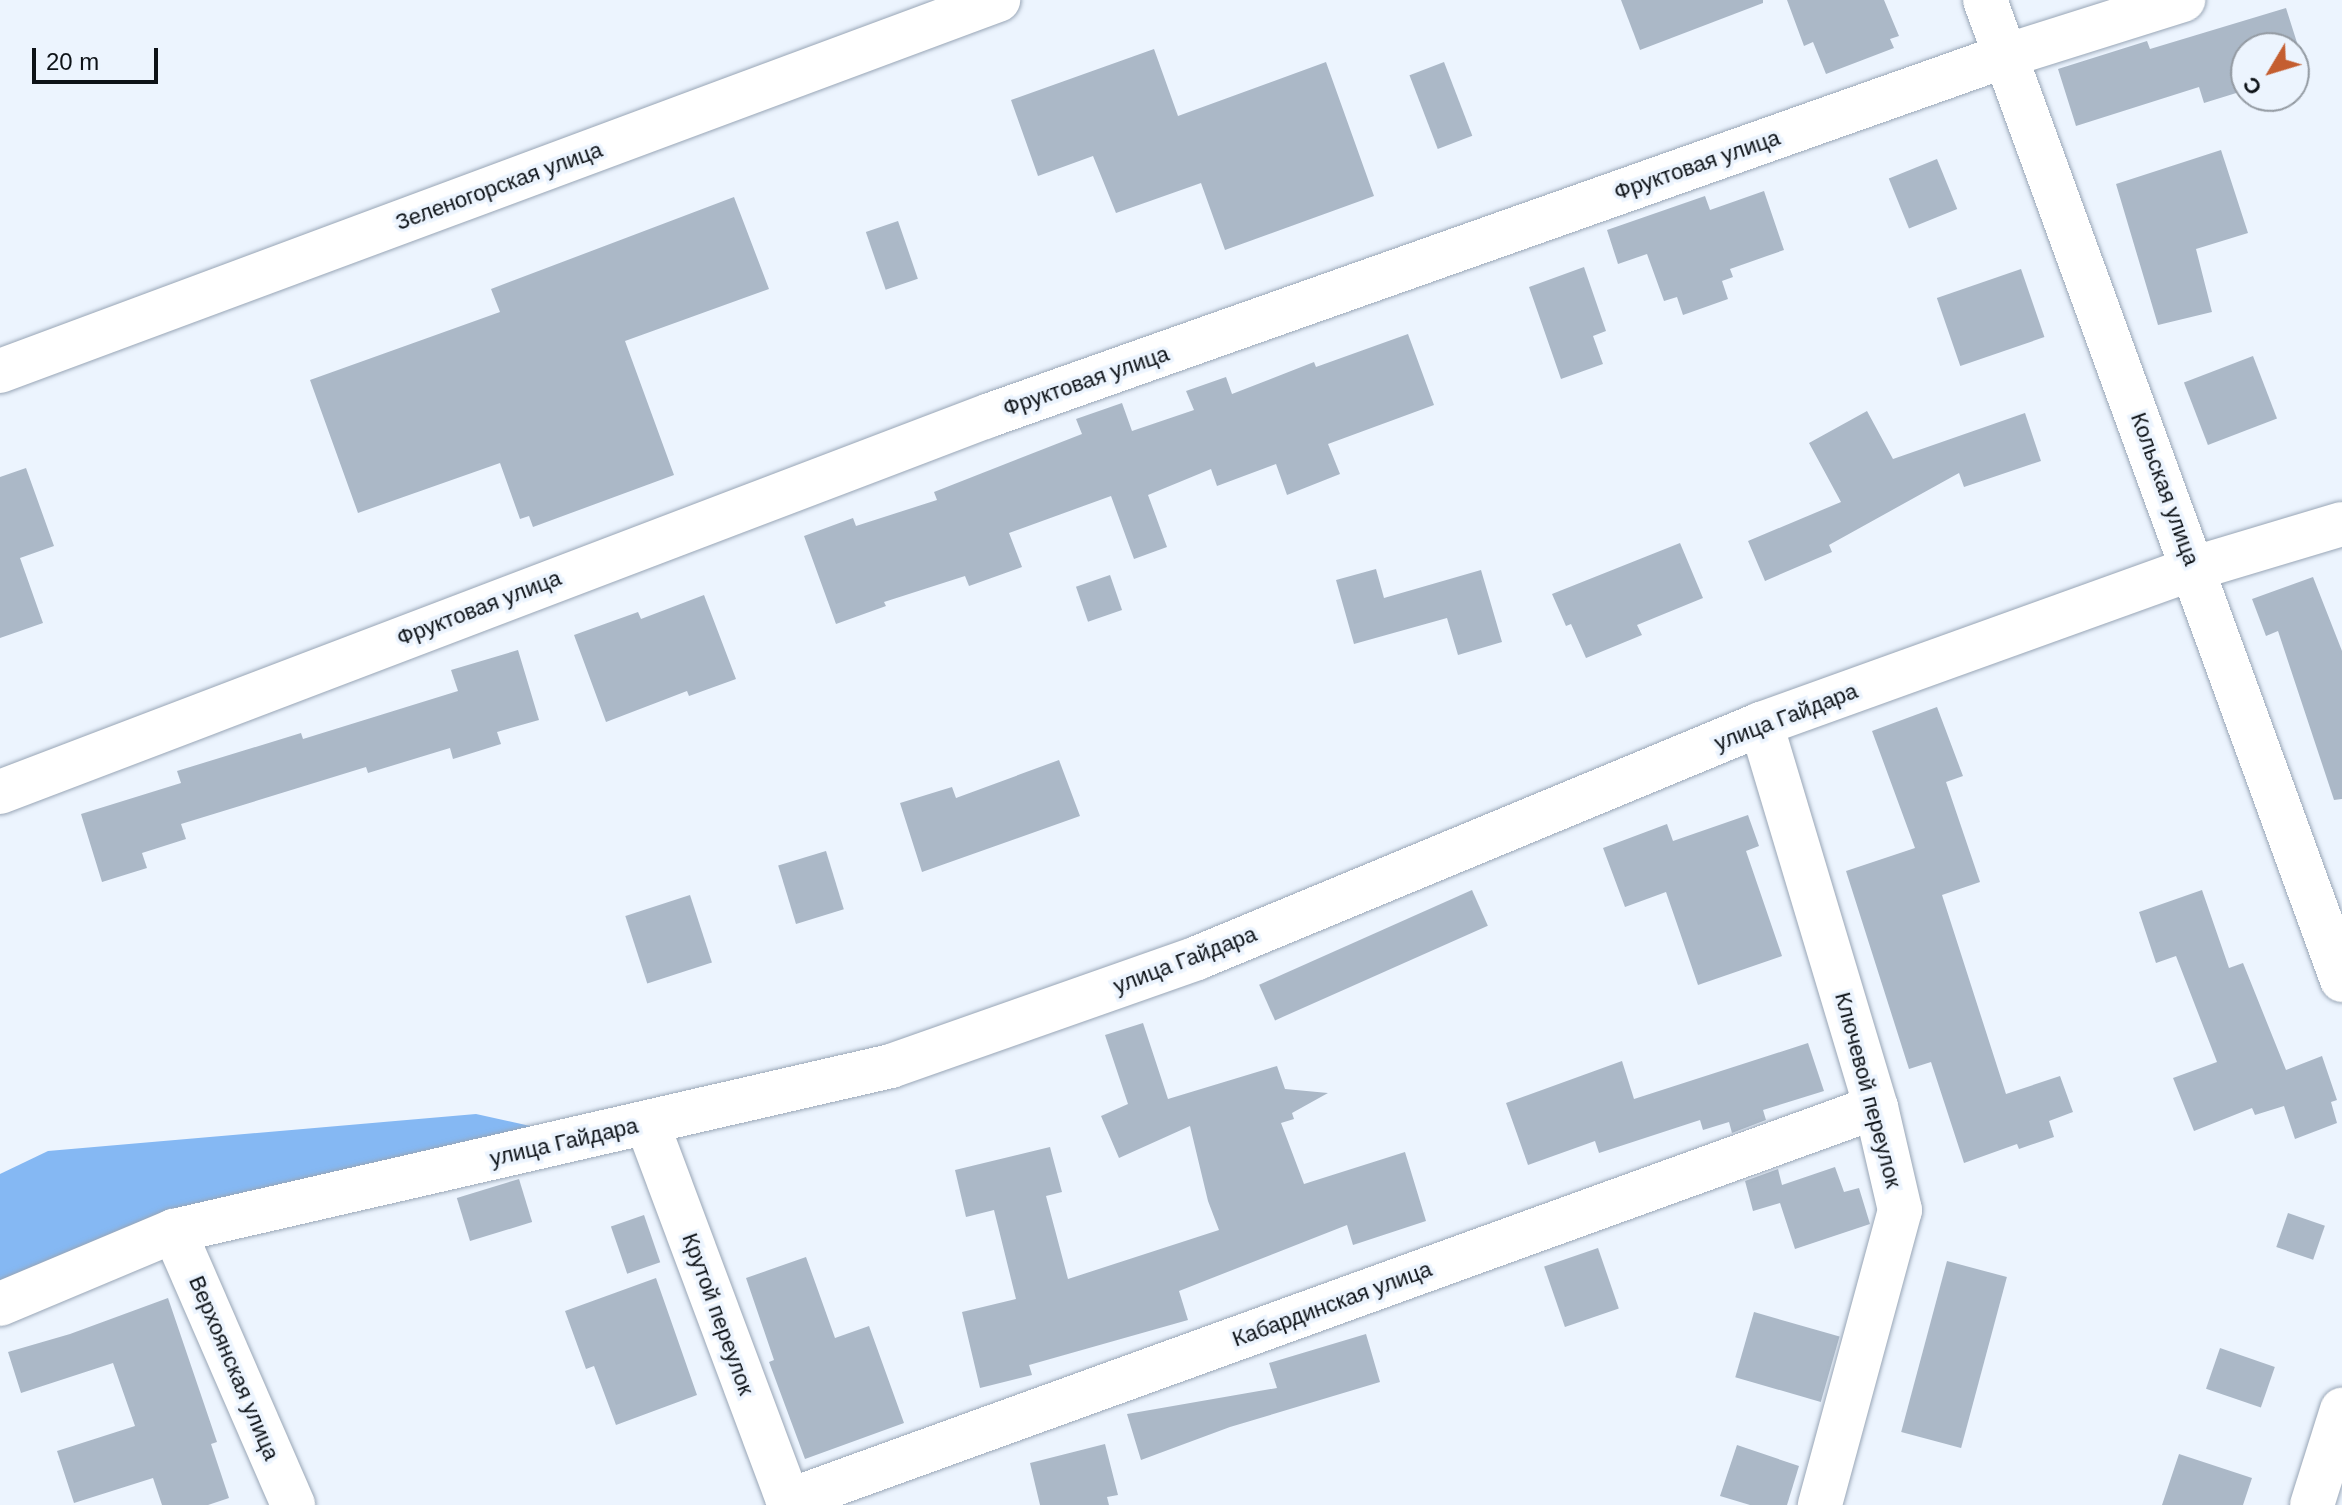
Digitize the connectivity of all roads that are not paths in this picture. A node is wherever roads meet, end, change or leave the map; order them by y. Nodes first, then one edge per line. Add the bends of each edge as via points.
1 (998, 0) edge
2 (1985, 0) edge
3 (2183, 0) edge
4 (2005, 56) junction
5 (0, 371) edge
6 (2342, 524) edge
7 (2195, 568) junction
8 (1761, 724) junction
9 (0, 792) edge
10 (2342, 980) edge
11 (1876, 1107) junction
12 (647, 1123) junction
13 (174, 1231) junction
14 (0, 1304) edge
15 (2342, 1410) edge
16 (789, 1503) edge
17 (293, 1505) edge
18 (1820, 1505) edge
19 (2312, 1505) edge

1 - 5 street, Зеленогорская улица
2 - 4 street, Кольская улица
3 - 4 street, Фруктовая улица
4 - 7 street, Кольская улица
4 - 9 street, Фруктовая улица via 990,415
6 - 7 street, улица Гайдара
7 - 8 street, улица Гайдара
7 - 10 street, Кольская улица
8 - 11 street, Ключевой переулок
8 - 12 street, улица Гайдара via 1197,958 891,1066
11 - 16 street, Кабардинская улица
11 - 18 street, Ключевой переулок via 1900,1210
12 - 13 street, улица Гайдара
12 - 16 street, Крутой переулок
13 - 14 street, улица Гайдара
13 - 17 street, Верхоянская улица
15 - 19 street

